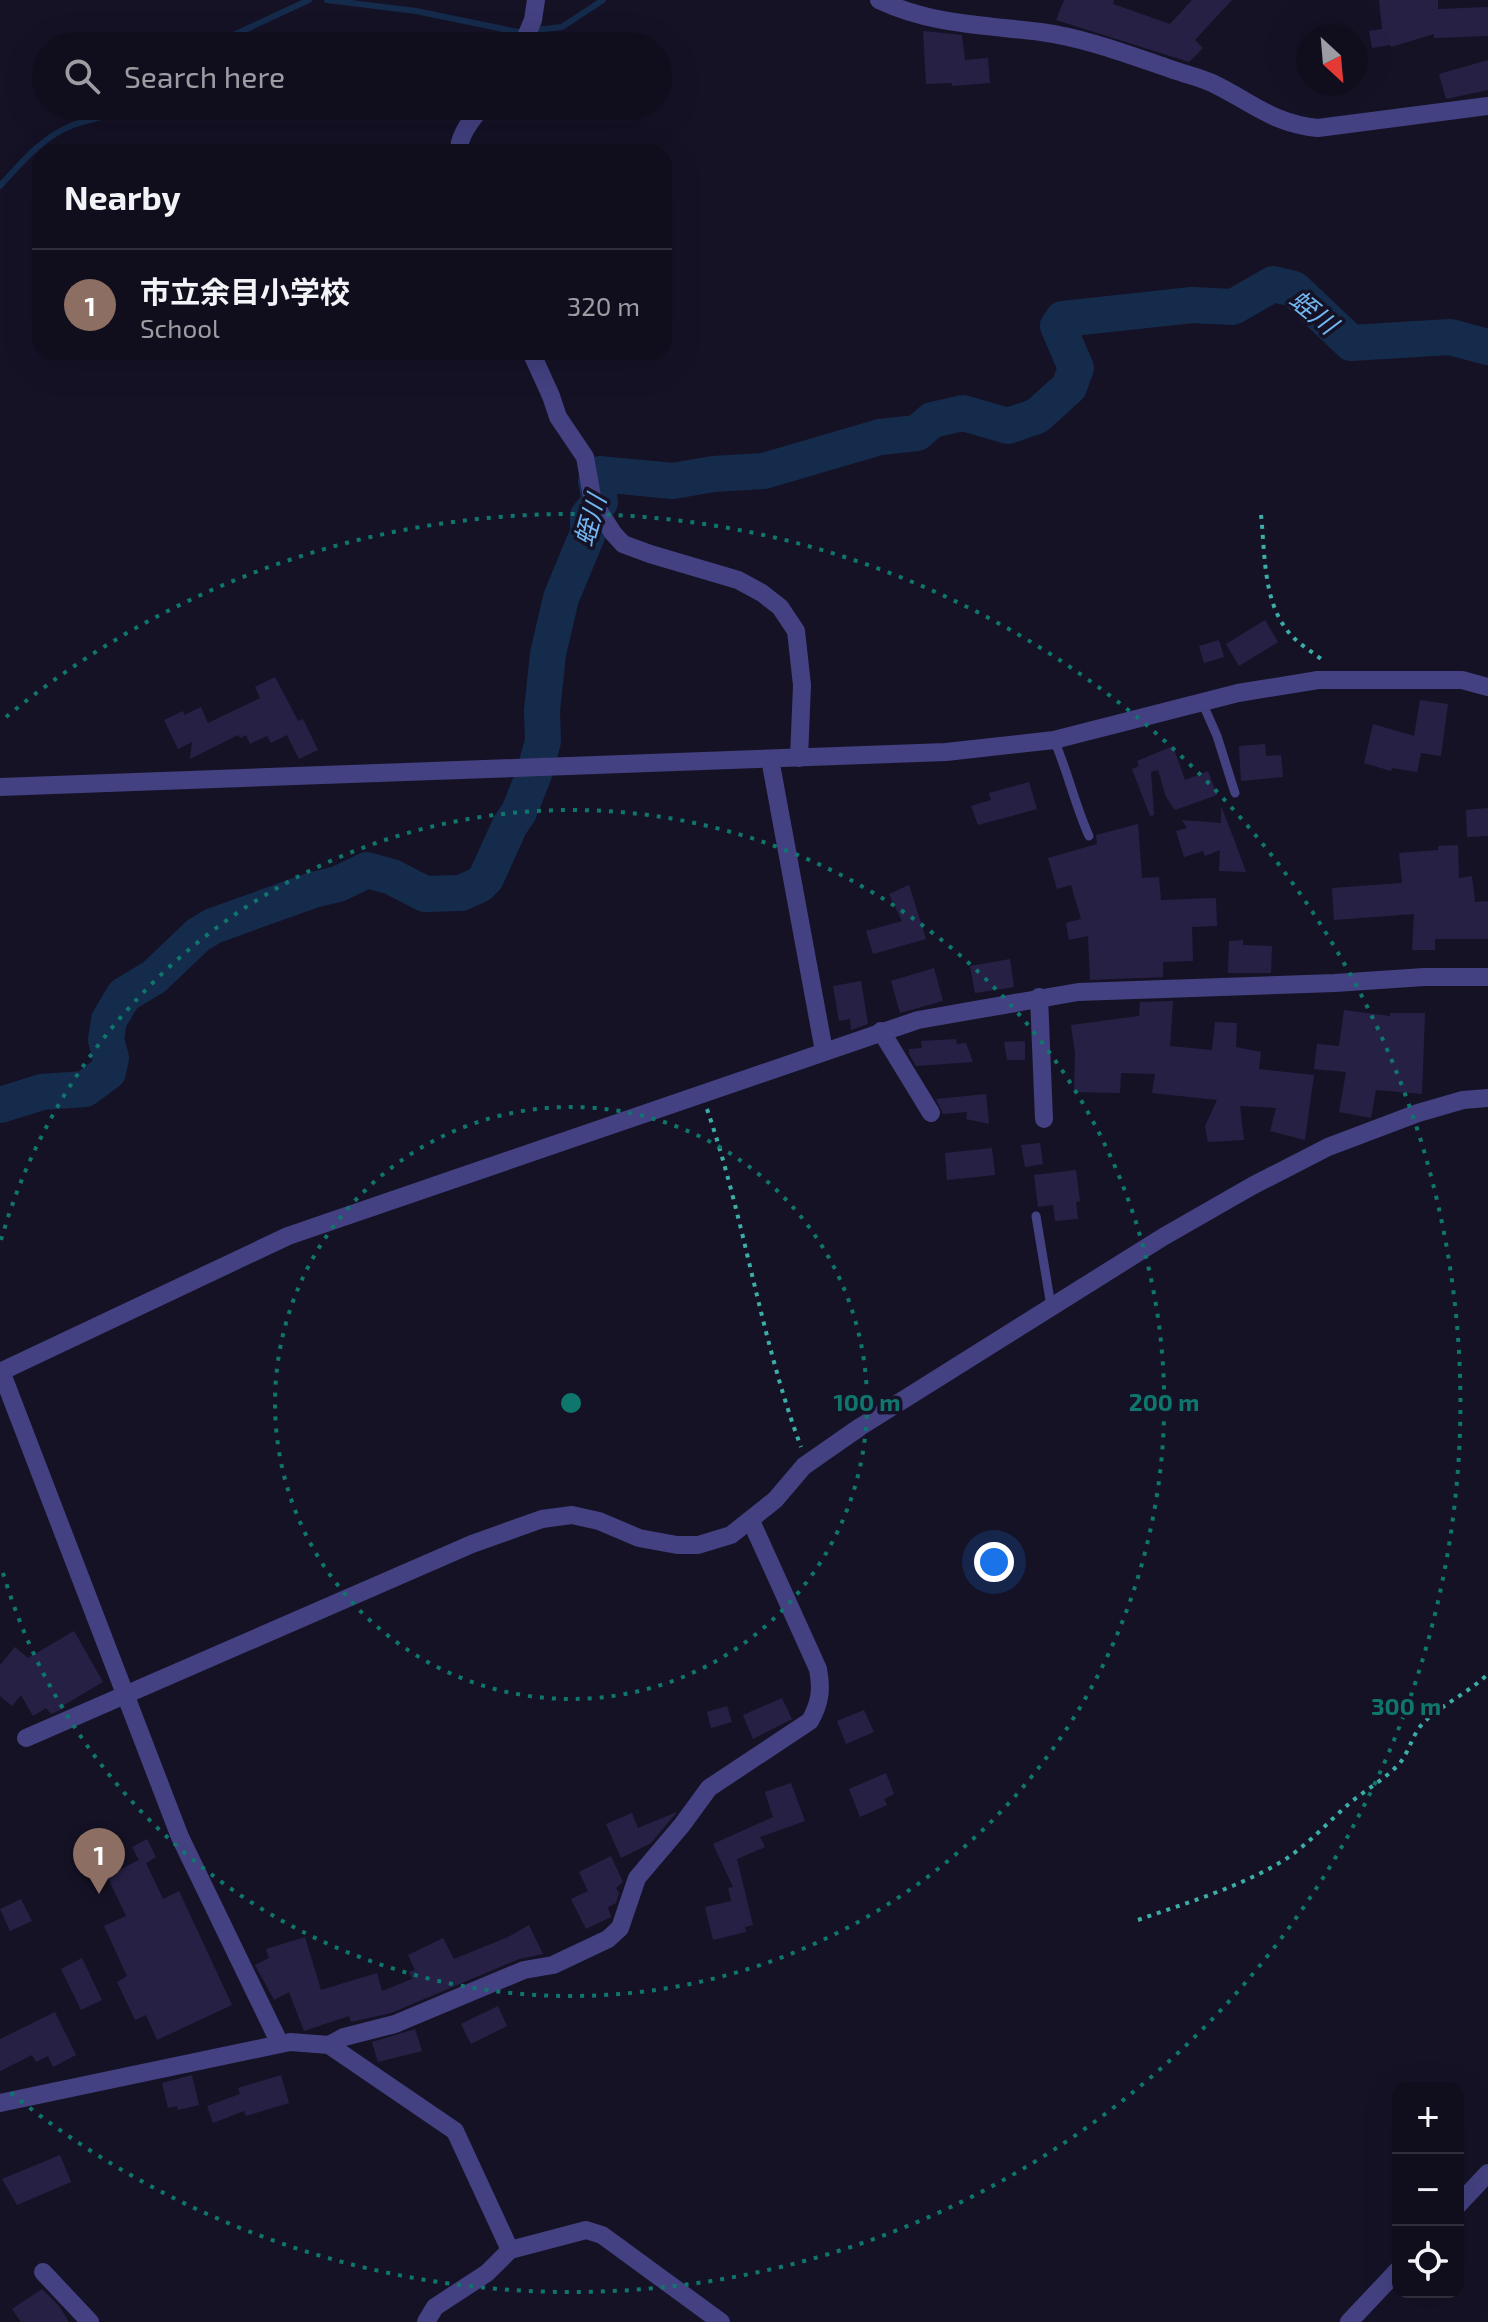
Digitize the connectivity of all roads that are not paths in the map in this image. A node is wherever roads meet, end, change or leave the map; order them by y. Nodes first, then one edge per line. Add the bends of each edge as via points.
1 (536, 0) edge
2 (879, 0) edge
3 (528, 32) edge
4 (1488, 106) edge
5 (472, 120) edge
6 (459, 144) edge
7 (535, 360) edge
8 (1488, 687) edge
9 (1202, 702) junction
10 (1054, 740) junction
11 (799, 758) junction
12 (770, 759) junction
13 (0, 787) edge
14 (1235, 793) dead end
15 (1089, 836) dead end
16 (1488, 977) edge
17 (1039, 997) junction
18 (881, 1031) junction
19 (824, 1051) junction
20 (1488, 1098) edge
21 (931, 1113) dead end
22 (1044, 1119) dead end
23 (1036, 1216) dead end
24 (1051, 1306) junction
25 (1, 1371) edge
26 (751, 1521) junction
27 (125, 1696) junction
28 (26, 1738) dead end
29 (280, 2044) junction
30 (329, 2045) junction
31 (0, 2103) edge
32 (1488, 2173) edge
33 (1464, 2199) edge
34 (510, 2250) junction
35 (43, 2272) dead end
36 (1392, 2276) edge
37 (90, 2322) edge
38 (426, 2322) edge
39 (721, 2322) edge
40 (1349, 2322) edge

1 - 3 street
2 - 4 street via 907,13 964,25 1098,44 1211,82 1298,126 1318,128
5 - 6 street
7 - 11 street via 558,417 585,457 596,507 623,544 738,580 780,607 796,631 802,685
8 - 9 street via 1462,680 1336,680
9 - 10 street
9 - 14 lane
10 - 11 street via 946,752
10 - 15 lane
11 - 12 street
12 - 13 street
12 - 19 street
16 - 17 street via 1240,984
17 - 18 street
17 - 22 street
18 - 19 street
18 - 21 street
19 - 25 street via 288,1236
20 - 24 street via 1418,1113 1328,1147 1227,1200
23 - 24 lane
24 - 26 street via 807,1464
25 - 27 street
26 - 27 street via 718,1540 677,1545 572,1515 542,1519 472,1544
26 - 30 street via 818,1669 819,1705 810,1721 709,1788 637,1878 620,1928 608,1939 553,1965 524,1970 395,2024
27 - 28 street
27 - 29 street via 180,1837
29 - 30 street
29 - 31 street
30 - 34 street via 455,2131
32 - 33 street
34 - 38 street via 487,2273 435,2307
34 - 39 street via 586,2230 602,2235
35 - 37 street
36 - 40 street

